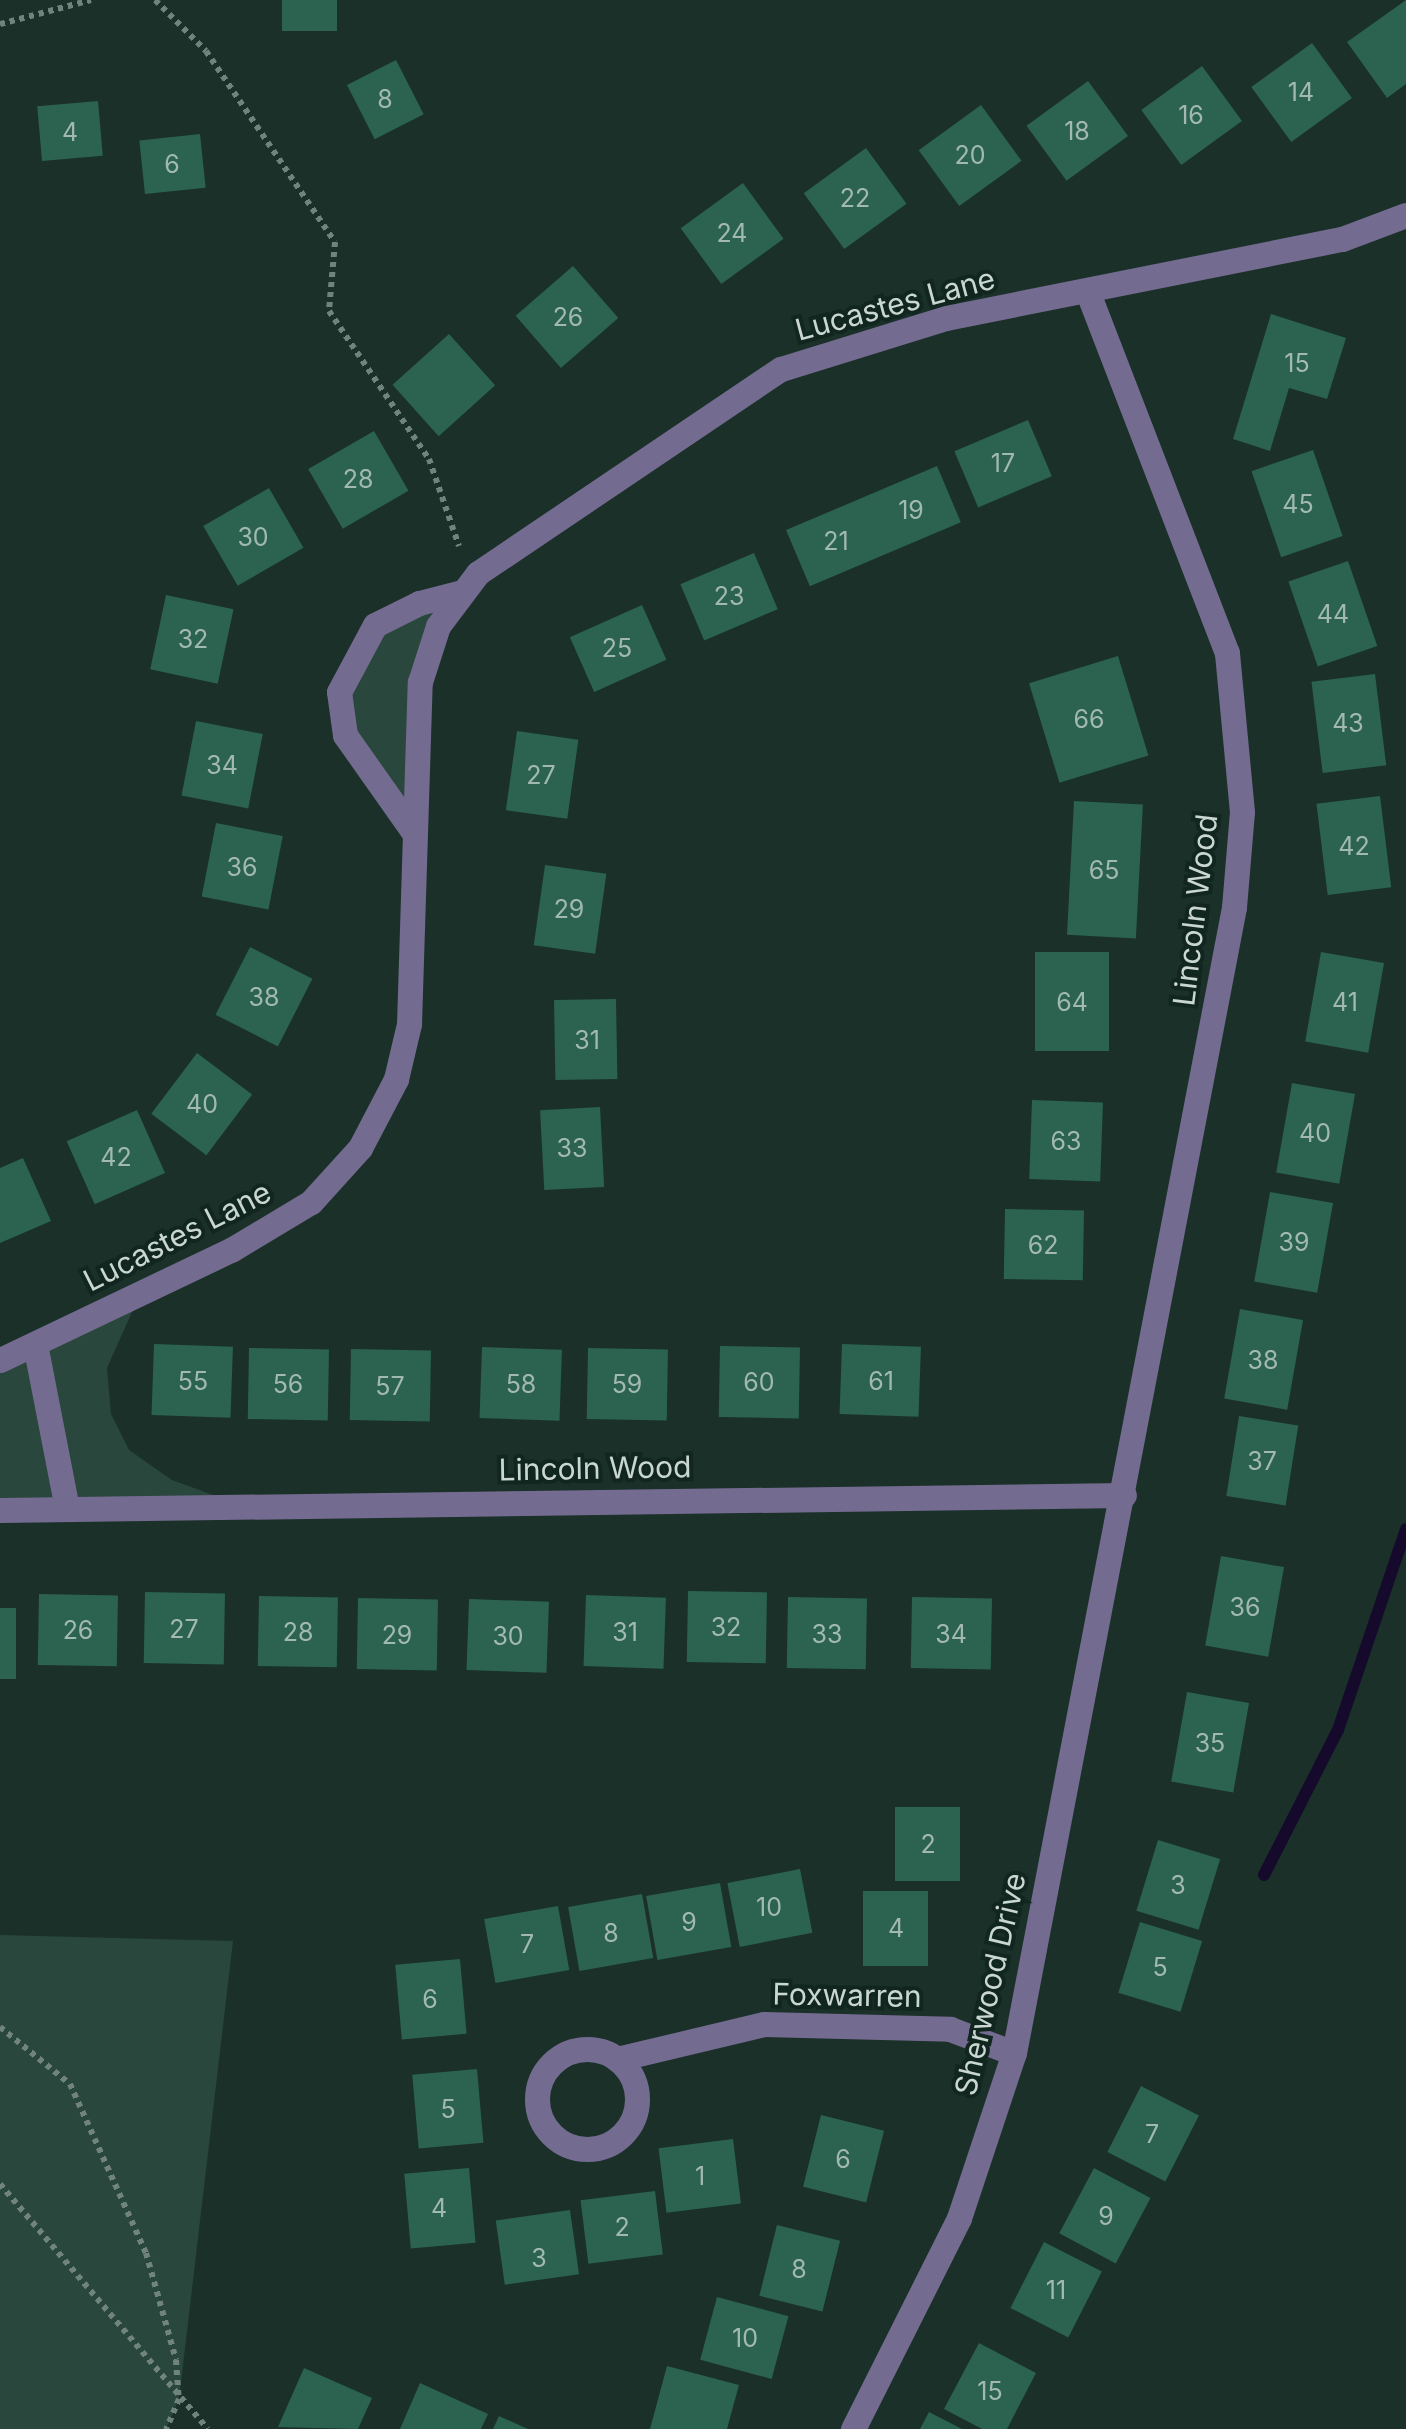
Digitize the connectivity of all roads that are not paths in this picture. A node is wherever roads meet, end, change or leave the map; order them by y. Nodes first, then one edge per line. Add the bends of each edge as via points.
1 (1406, 215) edge
2 (1088, 292) junction
3 (462, 592) junction
4 (412, 831) junction
5 (35, 1344) junction
6 (0, 1360) edge
7 (1124, 1494) junction
8 (0, 1510) edge
9 (67, 1510) junction
10 (1118, 1529) joint
11 (1014, 2053) junction
12 (618, 2058) junction
13 (853, 2429) edge

1 - 2 street, Lucastes Lane via 1342,239
2 - 3 street, Lucastes Lane via 946,318 781,368 478,572
2 - 7 street, Lincoln Wood via 1227,653 1242,812 1234,907
3 - 4 street, Lucastes Lane via 438,626 420,682
3 - 4 street, Lucastes Lane via 374,625 338,692 346,735
4 - 5 street, Lucastes Lane via 410,1024 396,1079 360,1148 311,1202
5 - 6 street, Lucastes Lane
5 - 9 street
7 - 9 street, Lincoln Wood
7 - 10 street, Lincoln Wood
8 - 9 street
10 - 11 street, Sherwood Drive
11 - 12 street, Foxwarren via 950,2029 764,2024
11 - 13 street, Sherwood Drive via 959,2218
12 - 12 street, Foxwarren via 636,2086 626,2131 599,2148 553,2137 538,2107 538,2090 554,2061 586,2049

